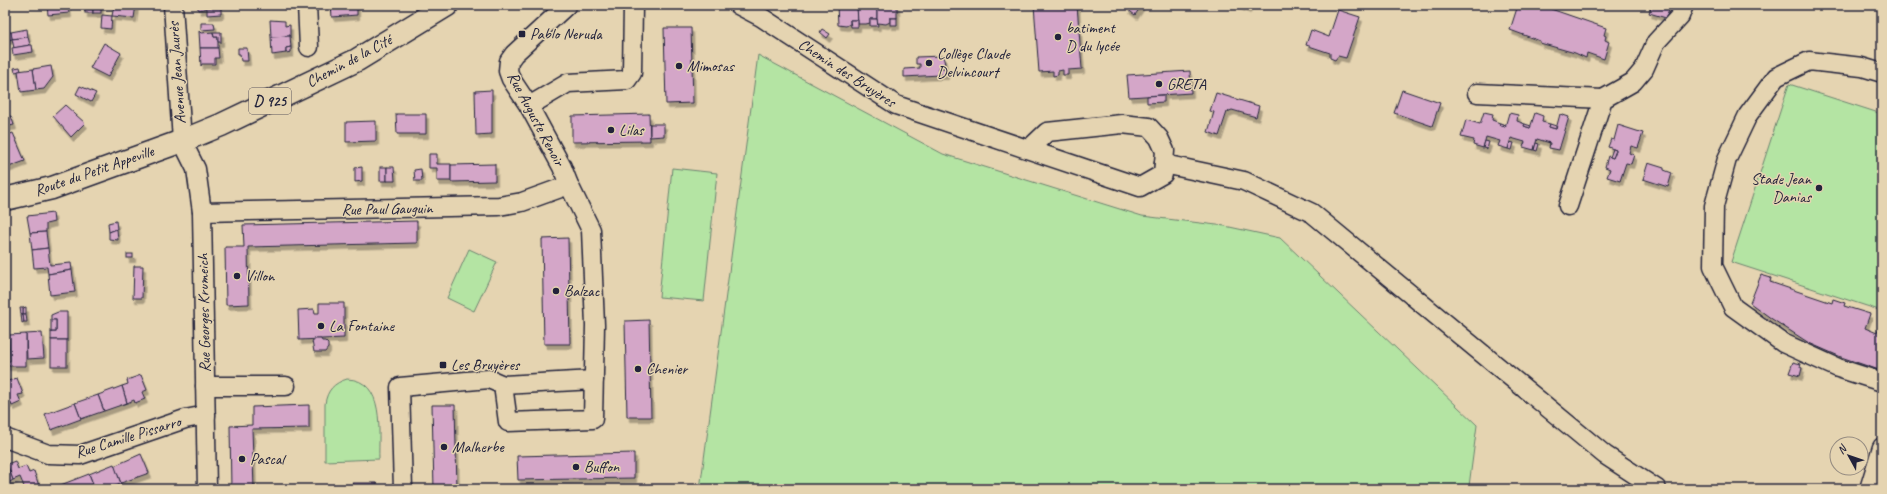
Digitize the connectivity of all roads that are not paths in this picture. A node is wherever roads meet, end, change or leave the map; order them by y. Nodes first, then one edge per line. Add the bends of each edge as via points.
1 (173, 5) edge
2 (307, 5) edge
3 (447, 5) edge
4 (567, 5) edge
5 (633, 5) edge
6 (738, 5) edge
7 (1684, 5) edge
8 (309, 47) dead end
9 (1882, 74) edge
10 (1477, 93) dead end
11 (1603, 99) junction
12 (529, 106) junction
13 (182, 141) junction
14 (1029, 149) junction
15 (1164, 164) junction
16 (569, 185) junction
17 (5, 199) edge
18 (1568, 206) dead end
19 (202, 212) junction
20 (594, 380) junction
21 (1882, 382) edge
22 (502, 384) junction
23 (205, 386) junction
24 (286, 386) dead end
25 (206, 415) junction
26 (5, 438) edge
27 (1882, 447) edge
28 (207, 489) edge
29 (403, 489) edge
30 (1657, 489) edge
31 (1869, 489) edge

1 - 13 street, Avenue Jean Jaurès
2 - 8 street
3 - 13 main road, Chemin de la Cité / D 925 via 357,60
4 - 12 street, Rue Auguste Renoir via 509,61 508,71 511,79
5 - 12 street via 632,73 627,80 568,83
6 - 14 street, Chemin des Bruyères via 761,17 896,105
7 - 11 street via 1680,16 1656,42 1644,69 1633,82
9 - 21 street via 1862,67 1809,61 1776,77 1748,115 1727,159 1714,206 1713,266 1733,308 1783,343 1838,368
10 - 11 street
11 - 18 street
12 - 16 street, Rue Auguste Renoir
13 - 17 main road, Route du Petit Appeville / D 925 via 52,188
13 - 19 street, Rue Georges Krumeich via 196,169
14 - 15 street, Chemin des Bruyères via 1140,187 1163,174
14 - 15 street via 1047,132 1122,124 1148,127 1159,138 1166,151
15 - 30 street via 1244,181 1312,213 1605,455
16 - 19 street, Rue Paul Gauguin via 522,202 499,206
16 - 20 street, Rue Auguste Renoir via 591,230 595,325
19 - 23 street, Rue Georges Krumeich
20 - 22 street
20 - 22 street, Rue Auguste Renoir via 593,419 508,422
22 - 29 street via 489,379 400,387
23 - 24 street
23 - 25 street, Rue Georges Krumeich
25 - 26 street, Rue Camille Pissarro via 185,419 80,455 48,454
25 - 28 street, Rue Georges Krumeich
27 - 31 street

